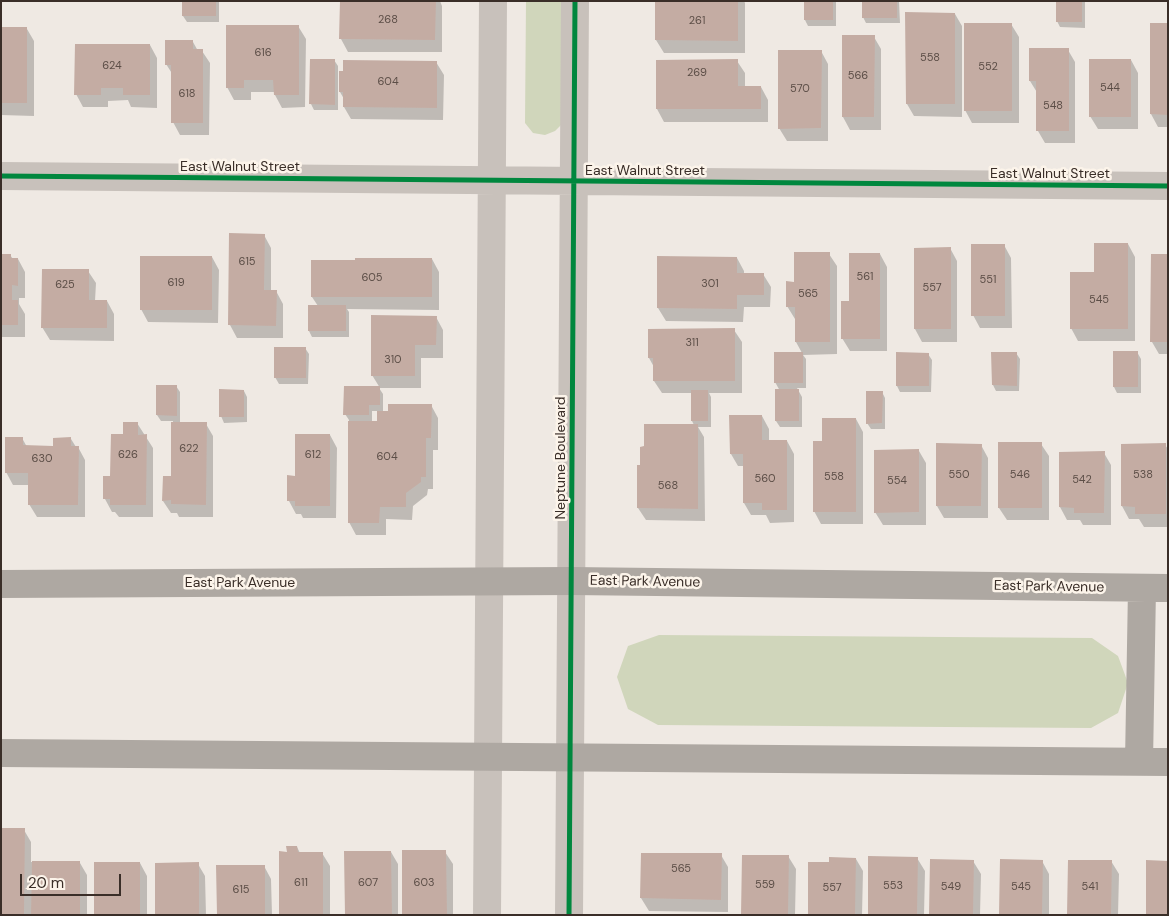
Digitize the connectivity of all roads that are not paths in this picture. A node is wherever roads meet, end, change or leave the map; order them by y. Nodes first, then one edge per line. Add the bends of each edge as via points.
1 (493, 1) edge
2 (575, 1) edge
3 (1, 176) edge
4 (492, 181) junction
5 (574, 182) junction
6 (1168, 186) edge
7 (572, 581) junction
8 (489, 582) junction
9 (1, 584) edge
10 (1155, 588) edge
11 (1, 753) edge
12 (488, 757) junction
13 (570, 757) junction
14 (1139, 762) junction
15 (1168, 762) edge
16 (487, 915) edge
17 (569, 915) edge

1 - 4 street
2 - 5 street, Neptune Boulevard
3 - 4 street, East Walnut Street
4 - 5 street, East Walnut Street
4 - 8 street
5 - 6 street, East Walnut Street
5 - 7 street, Neptune Boulevard
7 - 8 highway, East Park Avenue
7 - 10 highway, East Park Avenue
7 - 13 street, Neptune Boulevard
8 - 9 highway, East Park Avenue
8 - 12 street
10 - 14 highway
11 - 12 highway
12 - 13 highway
12 - 16 street
13 - 14 highway
13 - 17 street, Neptune Boulevard
14 - 15 highway

